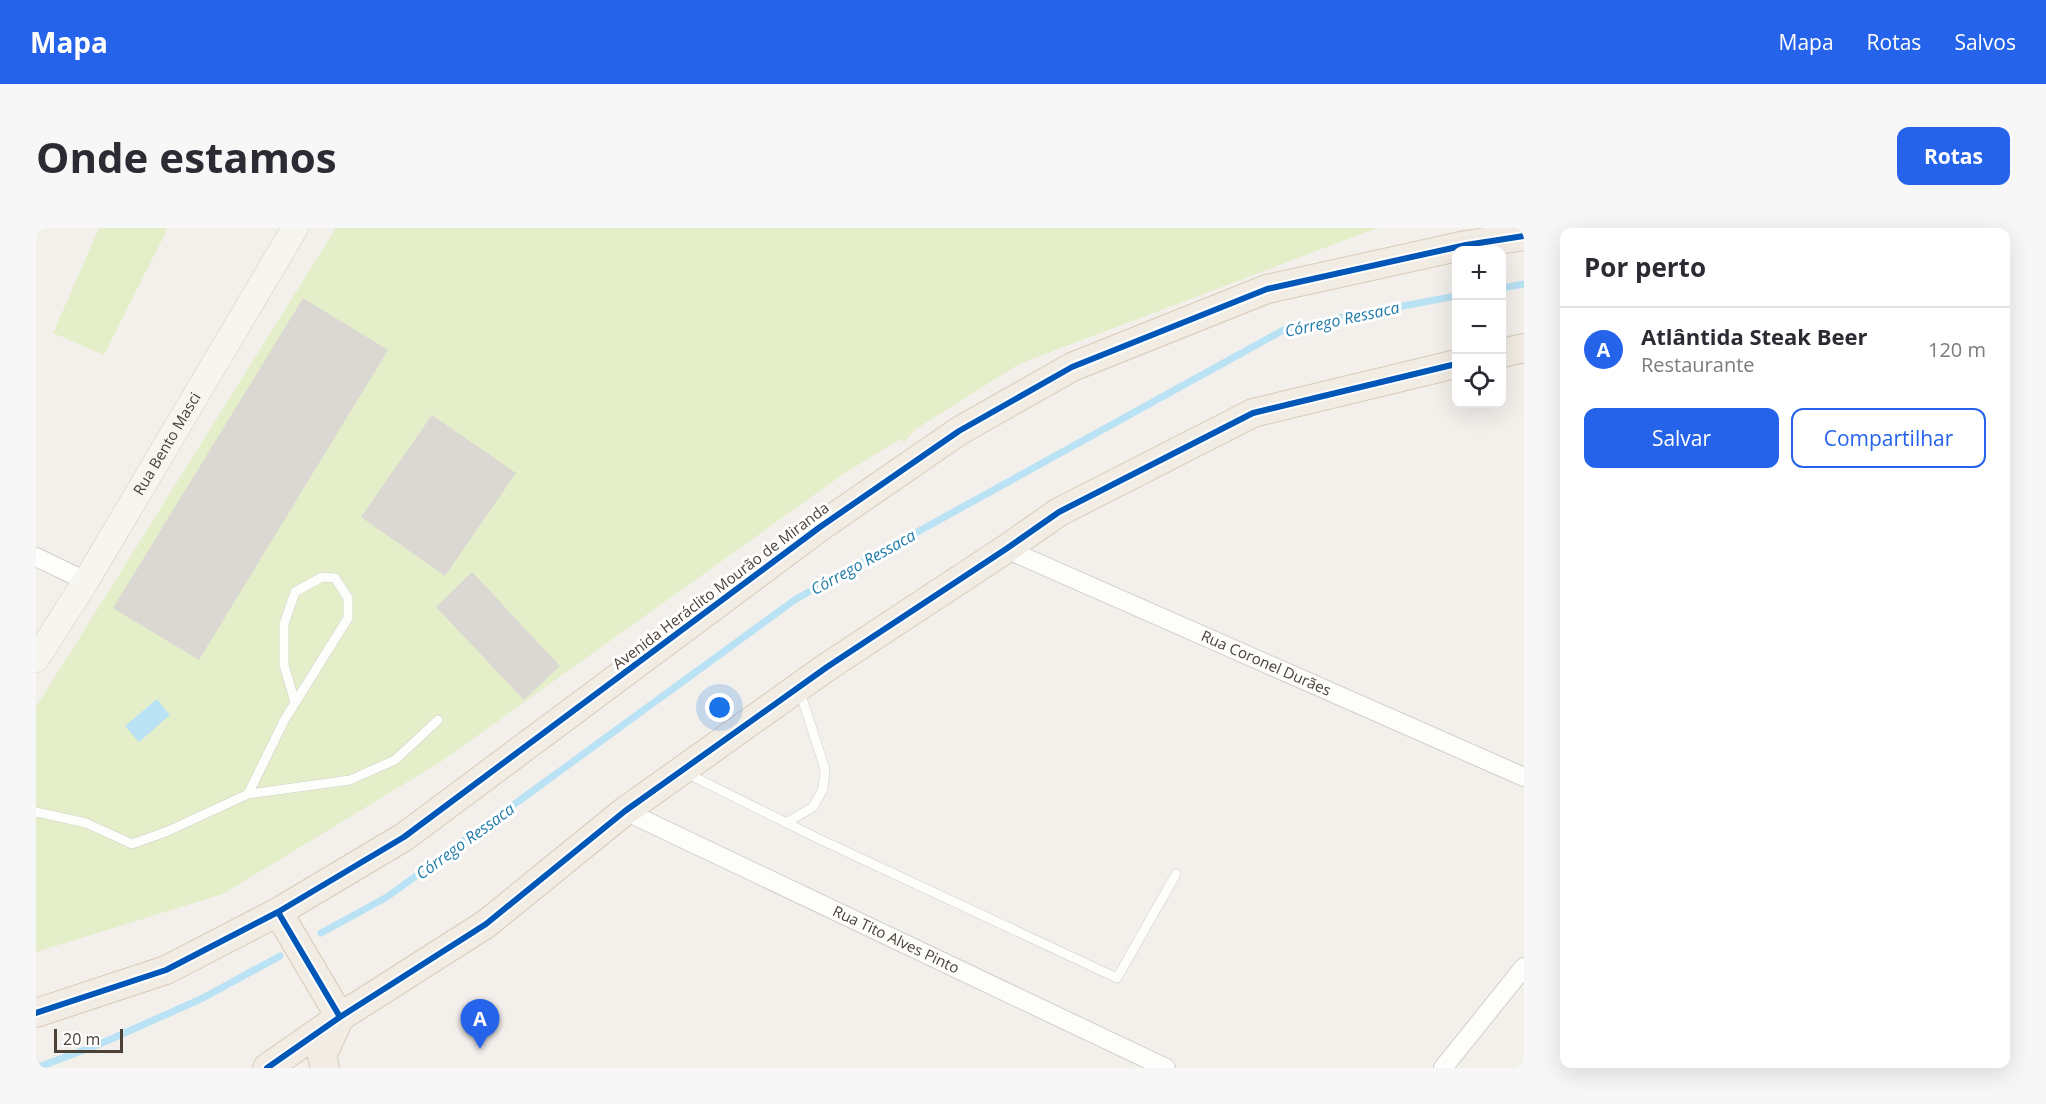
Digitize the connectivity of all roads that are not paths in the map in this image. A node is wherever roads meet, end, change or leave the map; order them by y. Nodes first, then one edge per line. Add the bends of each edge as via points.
1 (295, 228) edge
2 (1524, 236) edge
3 (1465, 237) edge
4 (1452, 364) edge
5 (1006, 549) junction
6 (36, 557) edge
7 (86, 581) junction
8 (36, 658) edge
9 (798, 687) junction
10 (295, 702) junction
11 (438, 720) dead end
12 (681, 771) junction
13 (1524, 777) edge
14 (248, 795) junction
15 (625, 811) junction
16 (36, 812) edge
17 (786, 823) junction
18 (1176, 874) dead end
19 (283, 921) junction
20 (1524, 967) edge
21 (333, 1006) junction
22 (36, 1013) edge
23 (267, 1068) edge
24 (325, 1068) edge
25 (1166, 1068) edge
26 (1443, 1068) edge

1 - 7 street, Rua Bento Masci
2 - 3 main road, Avenida Heráclito Mourão de Miranda
3 - 19 main road, Avenida Heráclito Mourão de Miranda via 1267,289 1072,367 959,431 820,527 404,837
4 - 5 main road via 1253,413 1059,512
5 - 9 main road
5 - 13 street, Rua Coronel Durães
6 - 7 street
7 - 8 street, Rua Bento Masci
9 - 12 main road
9 - 17 lane via 825,769 823,789 813,807
10 - 10 lane via 348,618 348,598 335,578 322,577 295,592 284,624 284,665
10 - 14 lane
11 - 14 lane via 395,760 350,780
12 - 15 main road
12 - 17 lane
14 - 16 lane via 132,844 86,823
15 - 21 main road via 486,924
15 - 25 street, Rua Tito Alves Pinto
17 - 18 lane via 1117,978
19 - 21 main road
19 - 22 main road, Avenida Heráclito Mourão de Miranda via 166,970
20 - 26 street
21 - 23 main road
21 - 24 main road via 322,1056

